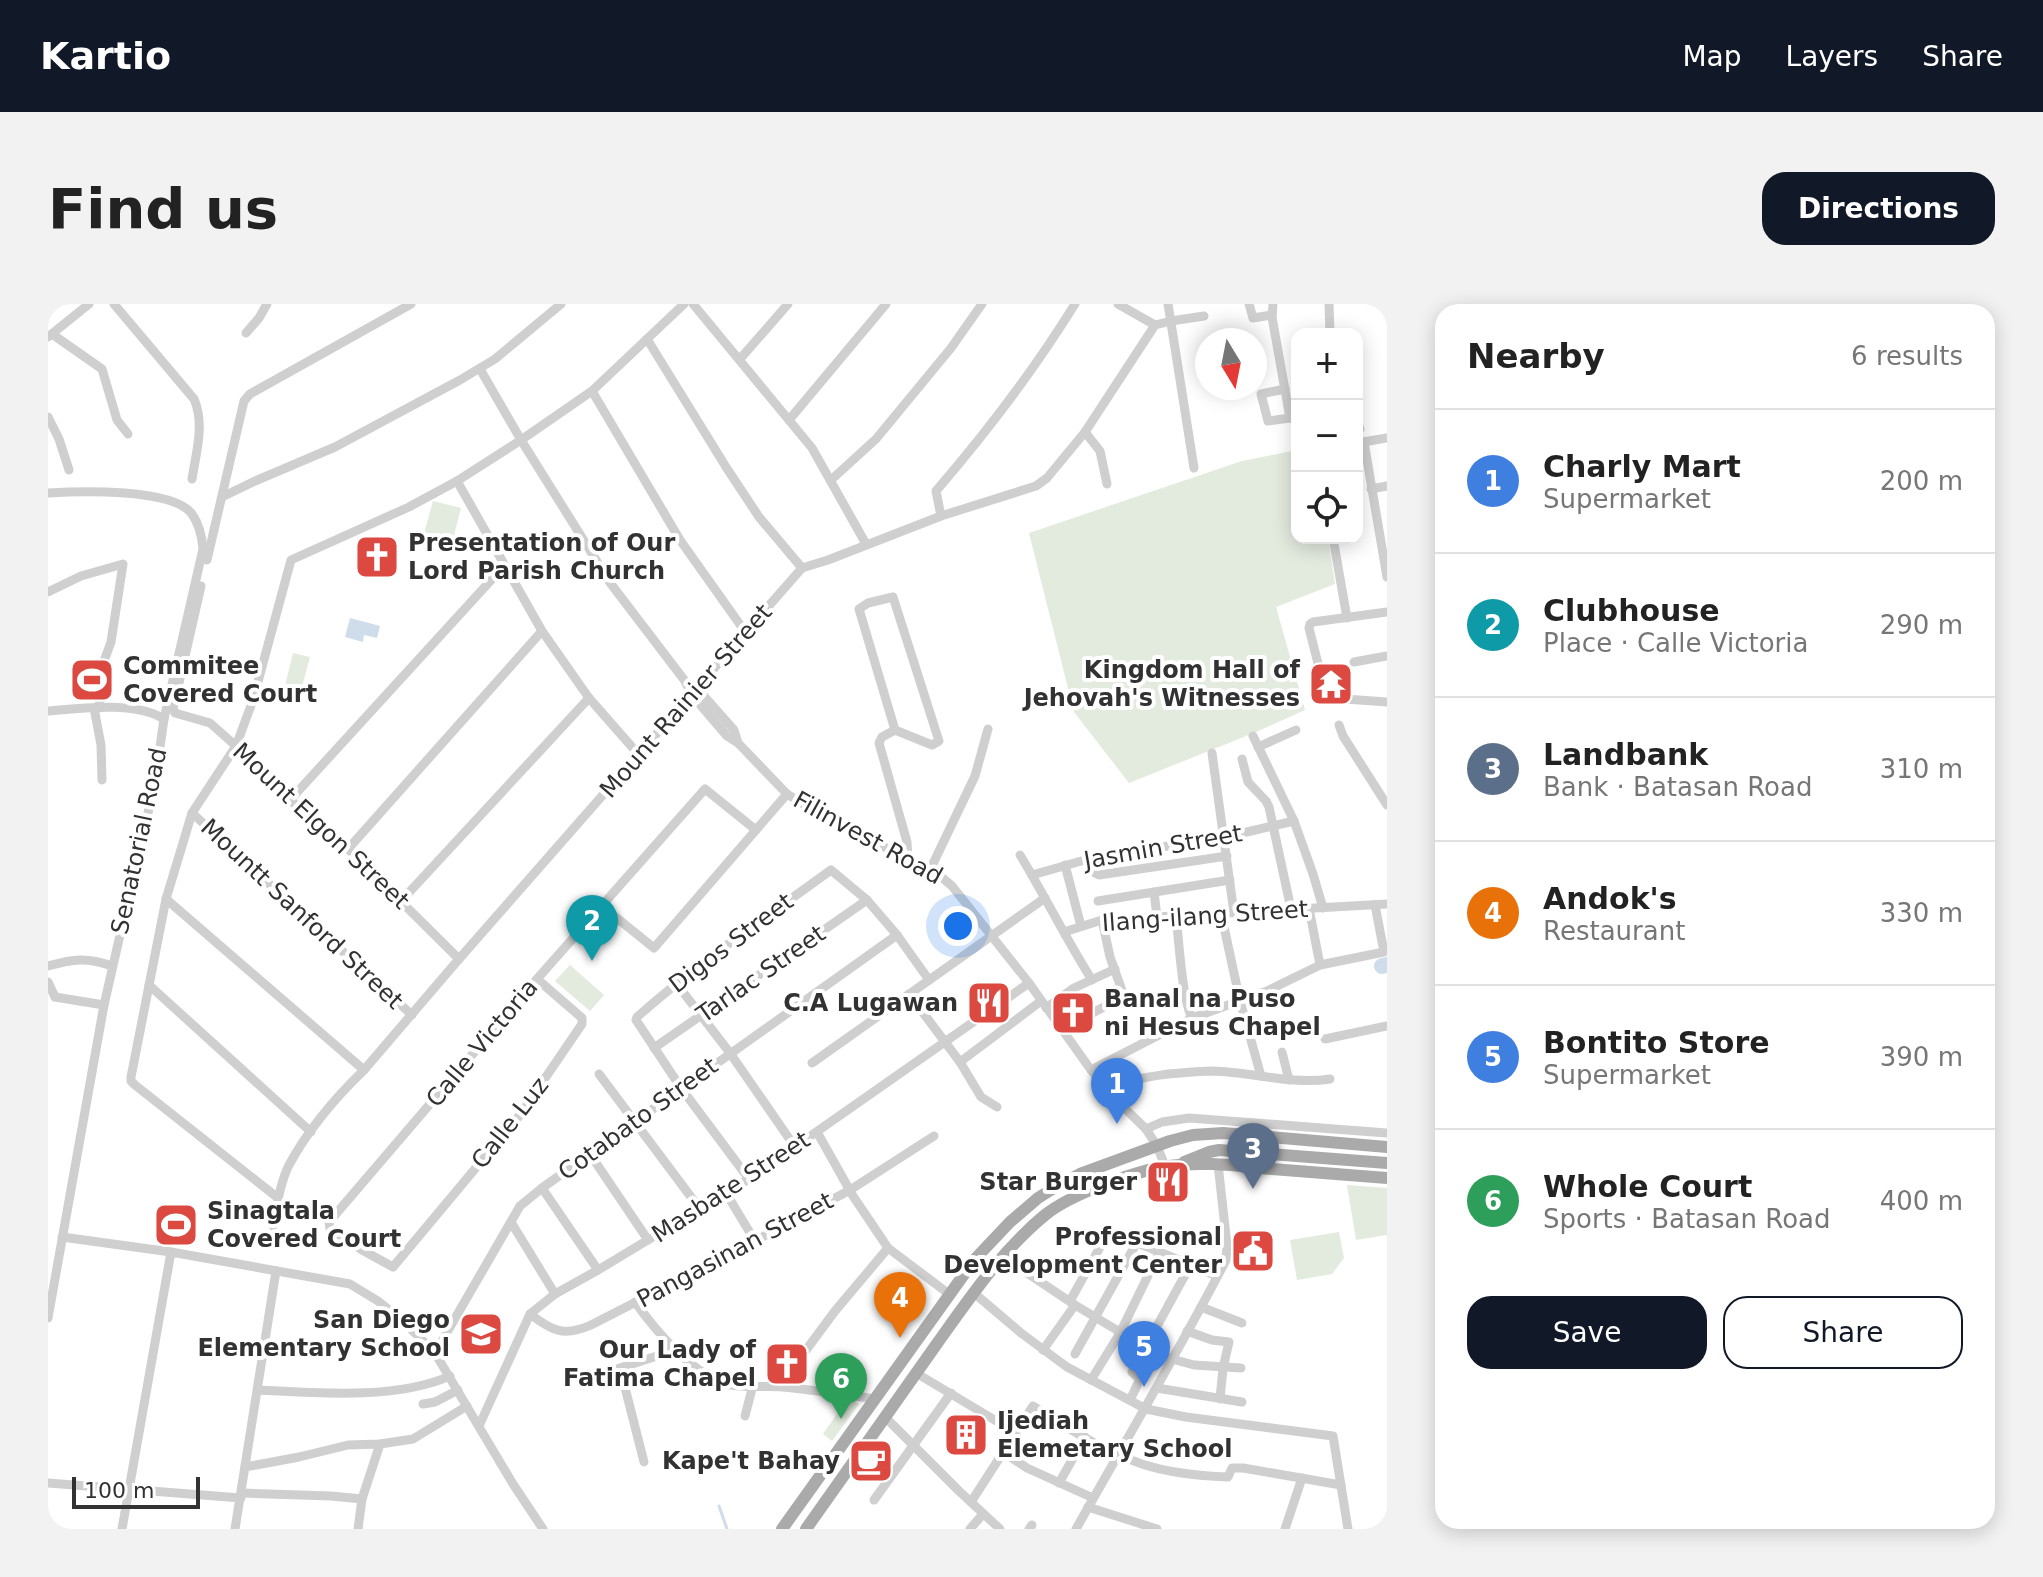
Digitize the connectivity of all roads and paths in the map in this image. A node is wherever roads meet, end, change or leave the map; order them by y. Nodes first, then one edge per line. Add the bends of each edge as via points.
1 (89, 304) edge
2 (114, 304) edge
3 (267, 304) edge
4 (411, 304) edge
5 (561, 304) edge
6 (684, 304) edge
7 (693, 304) edge
8 (788, 304) edge
9 (886, 304) edge
10 (982, 304) edge
11 (1075, 304) edge
12 (1118, 304) edge
13 (1168, 304) edge
14 (1249, 304) edge
15 (1329, 304) edge
16 (1273, 309) edge
17 (1204, 316) dead end
18 (1171, 321) junction
19 (1155, 325) junction
20 (1330, 328) edge
21 (246, 333) dead end
22 (50, 336) edge
23 (647, 339) junction
24 (740, 359) junction
25 (480, 369) junction
26 (1285, 389) junction
27 (592, 391) junction
28 (1291, 411) edge
29 (48, 417) edge
30 (1291, 418) edge
31 (789, 420) junction
32 (1085, 432) junction
33 (128, 434) dead end
34 (1387, 438) edge
35 (521, 440) junction
36 (1363, 442) edge
37 (1363, 455) edge
38 (1194, 468) dead end
39 (69, 470) dead end
40 (192, 479) dead end
41 (831, 480) junction
42 (457, 481) junction
43 (1107, 484) dead end
44 (1387, 486) edge
45 (1371, 489) junction
46 (48, 493) edge
47 (222, 497) junction
48 (941, 516) junction
49 (1383, 536) edge
50 (866, 544) junction
51 (1334, 544) edge
52 (504, 566) junction
53 (802, 568) junction
54 (1387, 577) edge
55 (48, 592) edge
56 (1387, 612) edge
57 (1347, 618) junction
58 (542, 631) junction
59 (746, 633) junction
60 (1387, 656) edge
61 (1354, 662) dead end
62 (694, 691) junction
63 (589, 698) junction
64 (1387, 702) edge
65 (96, 708) junction
66 (48, 711) edge
67 (164, 719) junction
68 (1339, 725) dead end
69 (988, 729) dead end
70 (895, 730) junction
71 (1296, 730) dead end
72 (1253, 736) dead end
73 (236, 746) junction
74 (1258, 747) junction
75 (1212, 753) dead end
76 (639, 755) junction
77 (1242, 759) dead end
78 (102, 780) dead end
79 (787, 794) junction
80 (290, 800) junction
81 (1387, 805) edge
82 (192, 813) junction
83 (1294, 821) junction
84 (1274, 827) junction
85 (756, 830) junction
86 (1225, 837) junction
87 (348, 849) junction
88 (1020, 855) dead end
89 (1227, 856) junction
90 (1092, 858) junction
91 (908, 859) junction
92 (1065, 865) junction
93 (930, 870) junction
94 (1032, 875) junction
95 (1230, 880) junction
96 (1154, 892) junction
97 (1045, 898) junction
98 (166, 899) junction
99 (402, 900) junction
100 (867, 900) junction
101 (1098, 901) dead end
102 (1387, 904) edge
103 (1375, 905) junction
104 (602, 906) junction
105 (1309, 908) junction
106 (1323, 908) junction
107 (1291, 909) junction
108 (1221, 913) junction
109 (1234, 913) junction
110 (1176, 916) junction
111 (1157, 917) junction
112 (1102, 920) junction
113 (1081, 926) junction
114 (1064, 932) junction
115 (897, 935) junction
116 (991, 936) junction
117 (459, 959) junction
118 (1320, 965) junction
119 (48, 966) edge
120 (112, 966) junction
121 (1115, 969) junction
122 (537, 979) junction
123 (929, 980) junction
124 (1092, 980) junction
125 (48, 982) edge
126 (676, 983) junction
127 (1029, 983) junction
128 (149, 985) junction
129 (909, 994) junction
130 (52, 999) edge
131 (1240, 1001) junction
132 (1044, 1004) junction
133 (104, 1005) junction
134 (412, 1015) junction
135 (702, 1015) junction
136 (1192, 1018) junction
137 (1387, 1026) edge
138 (1065, 1033) junction
139 (1325, 1039) dead end
140 (945, 1042) junction
141 (654, 1048) junction
142 (1282, 1052) dead end
143 (730, 1053) junction
144 (960, 1062) junction
145 (812, 1063) dead end
146 (364, 1070) junction
147 (1091, 1070) junction
148 (599, 1074) dead end
149 (1261, 1076) junction
150 (1330, 1079) dead end
151 (1289, 1080) junction
152 (681, 1088) junction
153 (1111, 1095) junction
154 (997, 1107) dead end
155 (635, 1121) junction
156 (1146, 1129) junction
157 (311, 1132) junction
158 (817, 1132) junction
159 (1387, 1133) edge
160 (934, 1136) dead end
161 (1340, 1136) junction
162 (1157, 1146) junction
163 (795, 1147) junction
164 (1387, 1147) edge
165 (590, 1154) junction
166 (1387, 1163) edge
167 (1218, 1164) junction
168 (1171, 1165) junction
169 (1387, 1178) edge
170 (749, 1179) junction
171 (542, 1188) junction
172 (850, 1190) junction
173 (726, 1193) junction
174 (278, 1198) junction
175 (700, 1209) junction
176 (511, 1222) junction
177 (273, 1226) dead end
178 (62, 1237) junction
179 (648, 1240) junction
180 (755, 1241) junction
181 (1137, 1242) junction
182 (888, 1248) junction
183 (1160, 1251) junction
184 (171, 1252) junction
185 (1003, 1257) junction
186 (1191, 1264) junction
187 (392, 1267) joint
188 (598, 1270) junction
189 (276, 1271) junction
190 (1217, 1276) junction
191 (974, 1293) junction
192 (555, 1294) junction
193 (949, 1294) junction
194 (635, 1302) junction
195 (1073, 1303) junction
196 (1201, 1307) junction
197 (530, 1314) junction
198 (1096, 1317) junction
199 (48, 1318) edge
200 (1242, 1323) dead end
201 (1187, 1331) junction
202 (1120, 1333) junction
203 (1145, 1347) junction
204 (675, 1350) junction
205 (1043, 1350) junction
206 (435, 1353) junction
207 (1075, 1354) dead end
208 (1172, 1359) junction
209 (795, 1365) dead end
210 (620, 1368) junction
211 (1223, 1368) junction
212 (1241, 1368) dead end
213 (916, 1373) junction
214 (597, 1374) dead end
215 (450, 1376) junction
216 (1091, 1380) junction
217 (753, 1385) junction
218 (1157, 1388) junction
219 (258, 1390) junction
220 (458, 1390) junction
221 (951, 1393) junction
222 (876, 1399) junction
223 (1220, 1399) junction
224 (1130, 1400) junction
225 (1242, 1402) dead end
226 (423, 1404) dead end
227 (467, 1406) junction
228 (1146, 1409) junction
229 (745, 1416) dead end
230 (885, 1417) junction
231 (479, 1426) junction
232 (1015, 1431) junction
233 (1085, 1437) junction
234 (380, 1444) junction
235 (914, 1444) junction
236 (1003, 1452) junction
237 (1118, 1454) junction
238 (644, 1462) dead end
239 (245, 1467) junction
240 (1302, 1478) junction
241 (48, 1483) edge
242 (1059, 1483) junction
243 (1341, 1485) junction
244 (129, 1489) junction
245 (242, 1495) junction
246 (362, 1499) junction
247 (874, 1500) dead end
248 (971, 1502) junction
249 (1091, 1503) junction
250 (983, 1514) junction
251 (122, 1529) edge
252 (235, 1529) edge
253 (358, 1529) edge
254 (543, 1529) edge
255 (782, 1529) edge
256 (806, 1529) edge
257 (970, 1529) edge
258 (1000, 1529) edge
259 (1076, 1529) edge
260 (1157, 1529) edge
261 (1285, 1529) edge
262 (1348, 1529) edge

1 - 22 street
2 - 40 street via 199,410
3 - 21 street
4 - 47 street via 250,394
5 - 25 street
6 - 23 street
7 - 24 street
8 - 24 street
9 - 31 street
10 - 41 street via 876,439
11 - 48 street via 971,451 936,491
12 - 19 street
13 - 18 street
14 - 16 street via 1253,318
15 - 20 street
16 - 26 street
17 - 18 street
18 - 19 street
18 - 38 street
19 - 32 street
22 - 33 street via 102,369 117,420
23 - 27 street
23 - 53 street via 759,517
24 - 31 street
25 - 35 street
25 - 47 street via 335,447
26 - 28 street
26 - 30 street via 1261,394 1268,421
27 - 35 street
27 - 59 street via 680,540
29 - 39 street
31 - 41 street
32 - 43 street via 1100,451
32 - 48 street via 1036,486
34 - 36 street
35 - 42 street
35 - 62 street, Filinvest Road via 611,584
37 - 45 street
41 - 50 street
42 - 52 street
42 - 73 street via 291,560
44 - 45 street
45 - 49 street
46 - 67 street, Senatorial Road via 163,497 192,514 203,549
47 - 73 street, Mount Elgon Street via 173,709 210,723
48 - 50 street
49 - 54 street
50 - 53 street
51 - 57 street
52 - 58 street
52 - 80 street
53 - 59 street, Mount Rainier Street
55 - 65 street via 123,564
56 - 57 street
57 - 64 street via 1313,622 1309,628 1326,695
58 - 63 street
58 - 87 street
59 - 62 street, Mount Rainier Street
60 - 61 street
62 - 76 street, Mount Rainier Street
62 - 79 street, Filinvest Road via 727,736
63 - 76 street
63 - 99 street
65 - 66 street
65 - 67 street via 145,710
65 - 78 street
67 - 120 street, Senatorial Road via 155,782
68 - 81 street
69 - 93 street via 975,776
70 - 70 street via 932,745 939,741 891,597 859,609
70 - 91 street via 879,743
71 - 74 street
72 - 74 street
73 - 80 street, Mount Elgon Street
73 - 82 street
74 - 83 street
75 - 86 street
76 - 117 street, Mount Rainier Street
77 - 84 street via 1248,782 1266,801
79 - 85 street
79 - 91 street, Filinvest Road
80 - 87 street, Mount Elgon Street
82 - 98 street
82 - 134 street, Mountt Sanford Street
83 - 84 street, Jasmin Street
83 - 106 street
84 - 86 street, Jasmin Street
84 - 107 street
85 - 104 street, Calle Victoria via 705,789
85 - 104 street via 654,948
86 - 89 street
86 - 90 street, Jasmin Street
87 - 99 street, Mount Elgon Street
88 - 94 street
89 - 90 street via 1099,875
89 - 95 street
90 - 92 street, Jasmin Street
91 - 93 street, Filinvest Road
92 - 94 street, Jasmin Street
92 - 113 street
93 - 116 street, Filinvest Road via 952,886
94 - 97 street
95 - 96 street
95 - 109 street
96 - 101 street
96 - 111 street
97 - 114 street
97 - 116 street
98 - 128 street
98 - 146 street
99 - 117 street, Mount Elgon Street
100 - 115 street
100 - 126 street, Digos Street via 831,870
100 - 135 street, Tarlac Street
102 - 103 street, Ilang-ilang Street
103 - 106 street, Ilang-ilang Street
103 - 118 street via 1384,952
104 - 122 street, Calle Victoria
105 - 106 street, Ilang-ilang Street
105 - 107 street, Ilang-ilang Street
105 - 118 street
107 - 109 street, Ilang-ilang Street
108 - 109 street, Ilang-ilang Street
108 - 110 street, Ilang-ilang Street
108 - 131 street
110 - 111 street, Ilang-ilang Street
110 - 136 street
111 - 112 street, Ilang-ilang Street
112 - 113 street, Ilang-ilang Street
112 - 121 street
113 - 114 street, Ilang-ilang Street
114 - 124 street
115 - 123 street
115 - 143 street, Cotabato Street
116 - 123 street
116 - 127 street, Filinvest Road
117 - 134 street, Mount Rainier Street
118 - 131 street
119 - 120 street via 85,959
120 - 133 street, Senatorial Road
121 - 124 street
121 - 138 street via 1124,996
122 - 187 street, Calle Luz via 582,1018 582,1024 520,1115
122 - 187 street, Calle Victoria via 329,1222 330,1229
123 - 129 street
124 - 132 street
125 - 130 street
126 - 135 street
126 - 141 street, Digos Street via 637,1017
127 - 132 street, Filinvest Road
127 - 140 street, Masbate Street
128 - 157 street
128 - 174 street via 131,1081
129 - 140 street
129 - 145 street
130 - 133 street
131 - 136 street
131 - 149 street
132 - 138 street, Filinvest Road
132 - 144 street
133 - 178 street, Senatorial Road
134 - 146 street, Mount Rainier Street
135 - 141 street, Tarlac Street
135 - 143 street
136 - 147 street
137 - 139 street
138 - 147 street, Filinvest Road
140 - 144 street
140 - 158 street, Masbate Street
141 - 152 street
142 - 151 street
143 - 152 street, Cotabato Street
143 - 163 street
144 - 154 street via 981,1097
146 - 157 street, Mount Rainier Street
147 - 153 street, Filinvest Road
148 - 155 street
149 - 151 street
149 - 153 street via 1213,1071 1160,1075 1136,1079
150 - 151 street
152 - 155 street, Cotabato Street
152 - 170 street
153 - 156 street, Filinvest Road
155 - 165 street, Cotabato Street
155 - 175 street
156 - 161 street via 1189,1118 1262,1122
156 - 162 street, Filinvest Road
157 - 174 street, Mount Rainier Street via 288,1167
158 - 163 street, Masbate Street
158 - 172 street
159 - 161 street
160 - 172 street, Pangasinan Street
161 - 162 main road via 1210,1133
161 - 164 main road
162 - 168 street, Filinvest Road
162 - 193 main road via 1080,1174 1038,1198 994,1238
163 - 170 street, Masbate Street
165 - 171 street, Cotabato Street
165 - 179 street
166 - 168 main road via 1219,1150
167 - 168 main road
167 - 169 main road
167 - 190 street via 1227,1245
168 - 185 main road via 1065,1202
170 - 173 street, Masbate Street
171 - 176 street, Cotabato Street via 520,1206
171 - 188 street
172 - 180 street, Pangasinan Street
172 - 182 street
173 - 175 street, Masbate Street
173 - 180 street
174 - 177 street, Mount Rainier Street
175 - 179 street, Masbate Street
176 - 192 street
176 - 206 street, Cotabato Street
178 - 184 street
178 - 199 street, Senatorial Road
179 - 188 street, Masbate Street
180 - 194 street, Pangasinan Street
181 - 183 street
181 - 195 street via 1109,1231
181 - 198 street
182 - 193 street
182 - 209 street
183 - 186 street
183 - 202 street
184 - 189 street
184 - 244 street
185 - 191 main road
185 - 195 street
186 - 190 street
186 - 203 street
188 - 192 street, Masbate Street
189 - 206 street via 350,1284 404,1322
189 - 219 street
190 - 196 street
191 - 205 street
191 - 213 main road
192 - 197 street, Masbate Street
193 - 222 main road
194 - 197 street, Pangasinan Street via 568,1332 546,1327
194 - 204 street
195 - 198 street
195 - 205 street
196 - 200 street
196 - 201 street
197 - 231 street, Masbate Street
198 - 202 street
198 - 207 street
201 - 208 street
201 - 211 street via 1229,1342
202 - 203 street
202 - 216 street
203 - 208 street
203 - 224 street via 1132,1372 1140,1379
204 - 210 street
204 - 217 street via 716,1381
205 - 216 street
206 - 215 street
208 - 211 street
208 - 218 street
210 - 214 street
210 - 238 street
211 - 212 street
211 - 223 street
213 - 221 street
213 - 230 main road
215 - 219 street via 397,1390
215 - 220 street
216 - 224 street
217 - 222 street
217 - 229 street
218 - 223 street
218 - 228 street
219 - 239 street
220 - 226 street
220 - 227 street
221 - 232 street
221 - 235 street
222 - 255 main road
223 - 225 street
224 - 228 street
227 - 231 street
227 - 234 street via 413,1439
228 - 237 street
228 - 243 street via 1333,1436
230 - 235 street
230 - 256 main road
231 - 254 street
232 - 233 street via 1033,1406
232 - 236 street
233 - 237 street
233 - 242 street
234 - 239 street via 348,1445
234 - 246 street
235 - 247 street
235 - 248 street
236 - 242 street
236 - 248 street
237 - 240 street via 1170,1471 1228,1477 1232,1468 1243,1468
237 - 249 street
239 - 245 street
240 - 243 street
240 - 261 street
241 - 244 street
242 - 249 street
243 - 262 street
244 - 245 street
244 - 251 street
245 - 246 street
245 - 252 street
246 - 253 street
248 - 250 street
249 - 259 street
249 - 260 street
250 - 257 street
250 - 258 street

